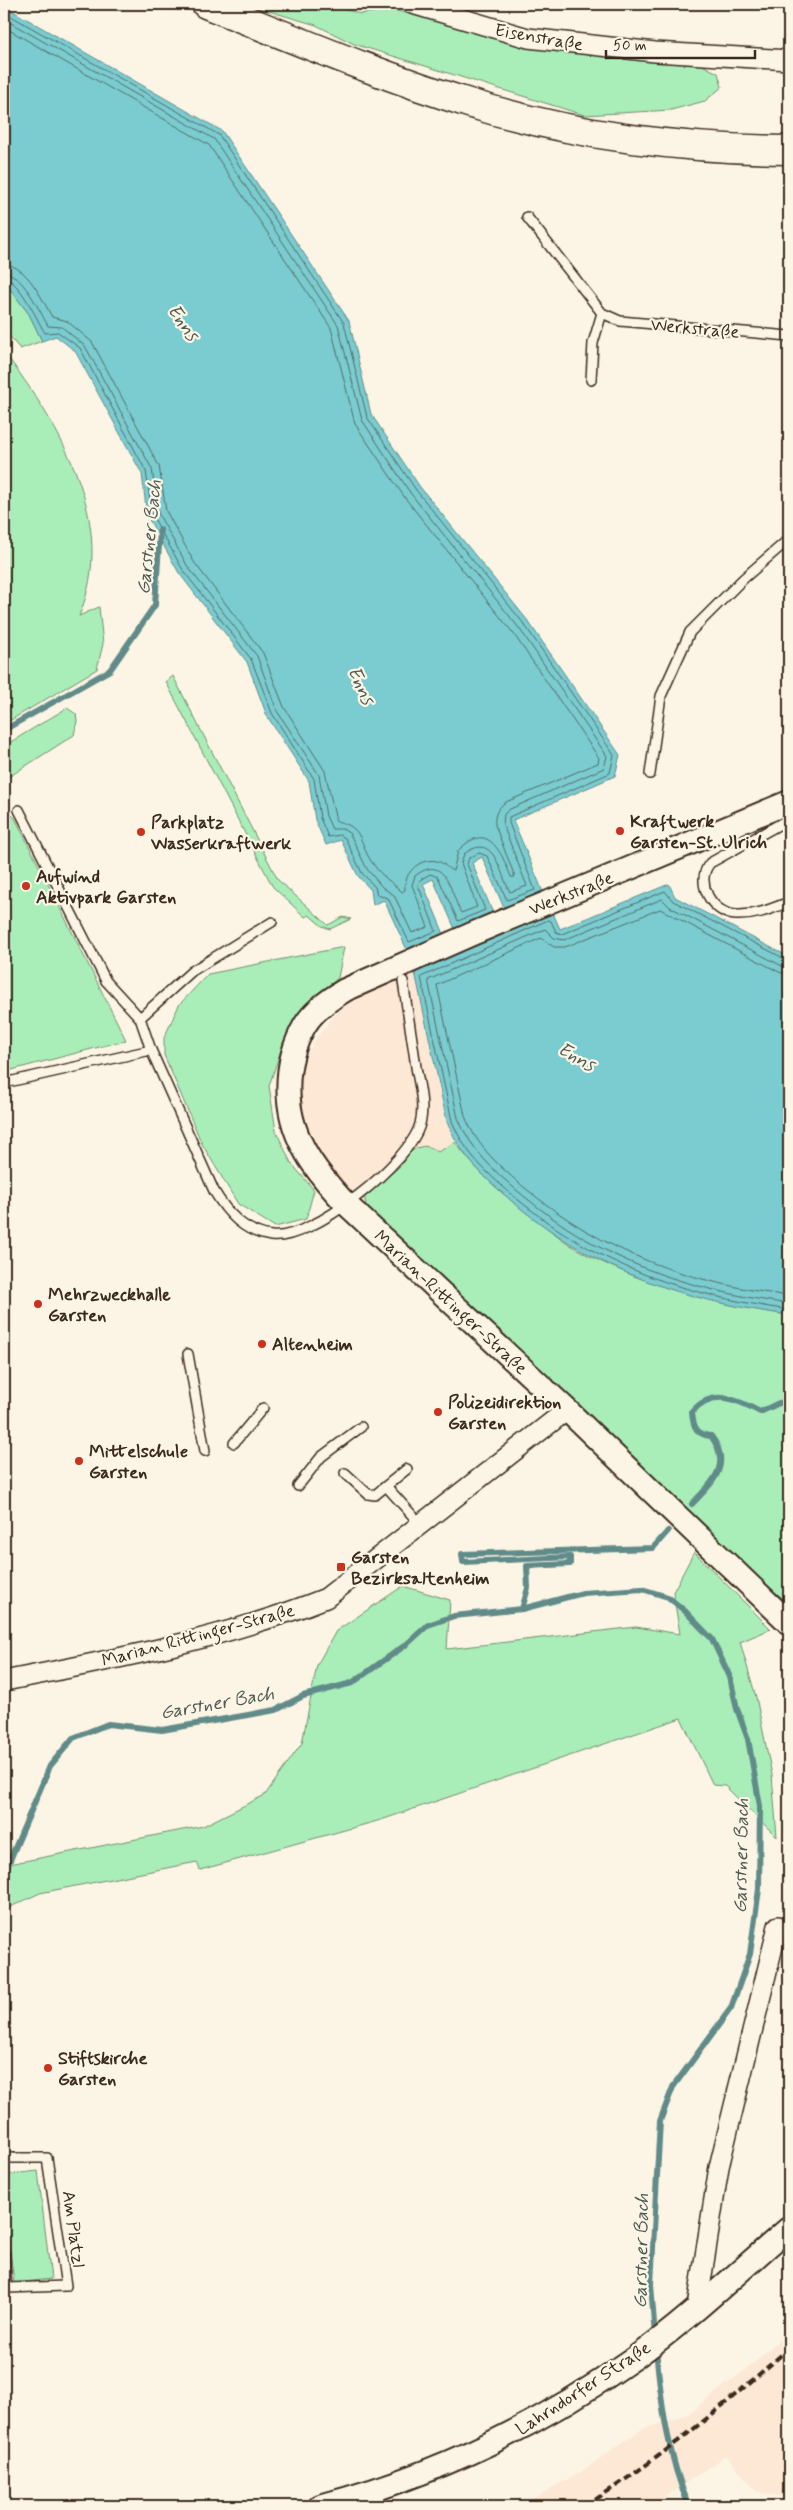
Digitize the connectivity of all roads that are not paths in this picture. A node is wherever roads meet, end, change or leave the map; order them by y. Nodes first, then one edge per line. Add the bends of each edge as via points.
1 (206, 4) edge
2 (412, 4) edge
3 (789, 60) edge
4 (789, 150) edge
5 (527, 217) dead end
6 (602, 313) junction
7 (789, 336) edge
8 (591, 380) dead end
9 (789, 539) edge
10 (650, 774) dead end
11 (789, 802) edge
12 (19, 810) dead end
13 (789, 819) edge
14 (789, 902) edge
15 (272, 922) dead end
16 (403, 981) dead end
17 (353, 985) joint
18 (140, 1018) junction
19 (151, 1050) junction
20 (4, 1083) edge
21 (346, 1204) junction
22 (188, 1354) dead end
23 (263, 1408) dead end
24 (567, 1410) junction
25 (361, 1427) dead end
26 (234, 1443) dead end
27 (205, 1451) dead end
28 (408, 1469) dead end
29 (345, 1472) dead end
30 (298, 1486) dead end
31 (386, 1486) junction
32 (421, 1525) junction
33 (789, 1623) edge
34 (4, 1681) edge
35 (778, 1926) dead end
36 (4, 2158) edge
37 (789, 2228) edge
38 (4, 2253) edge
39 (691, 2312) junction
40 (320, 2506) edge

1 - 4 main road via 417,86 553,125 674,145
2 - 3 street, Eisenstraße via 528,38 655,52
5 - 6 lane
6 - 7 lane, Werkstraße via 620,321
6 - 8 lane via 593,343
9 - 10 lane via 743,578 690,632 662,696
11 - 17 street, Werkstraße
12 - 18 lane via 106,982
13 - 14 lane via 710,863 704,871 702,883 706,895 733,915 756,915
15 - 18 lane via 192,971
16 - 21 lane via 421,1099 420,1124 408,1147 394,1163
17 - 21 street, Marian-Rittinger-Straße via 326,1002 306,1024 294,1049 288,1098 292,1121 303,1148 319,1174
18 - 19 lane
19 - 20 lane
19 - 21 lane via 214,1191 226,1210 240,1223 256,1233 288,1236 303,1232
21 - 24 street, Marian-Rittinger-Straße
22 - 27 lane
23 - 26 lane
24 - 32 street, Marian Rittinger-Straße
24 - 33 street, Marian-Rittinger-Straße
25 - 30 lane via 321,1457
28 - 31 lane
29 - 31 lane via 368,1494 375,1494
31 - 32 lane
32 - 34 street, Marian Rittinger-Straße via 326,1598 280,1616 136,1654
35 - 39 street via 719,2167
36 - 38 lane, Am Platzl via 47,2158 66,2286 7,2288
37 - 39 street, Lahrndorfer Straße
39 - 40 street, Lahrndorfer Straße via 634,2359 545,2417 412,2478

